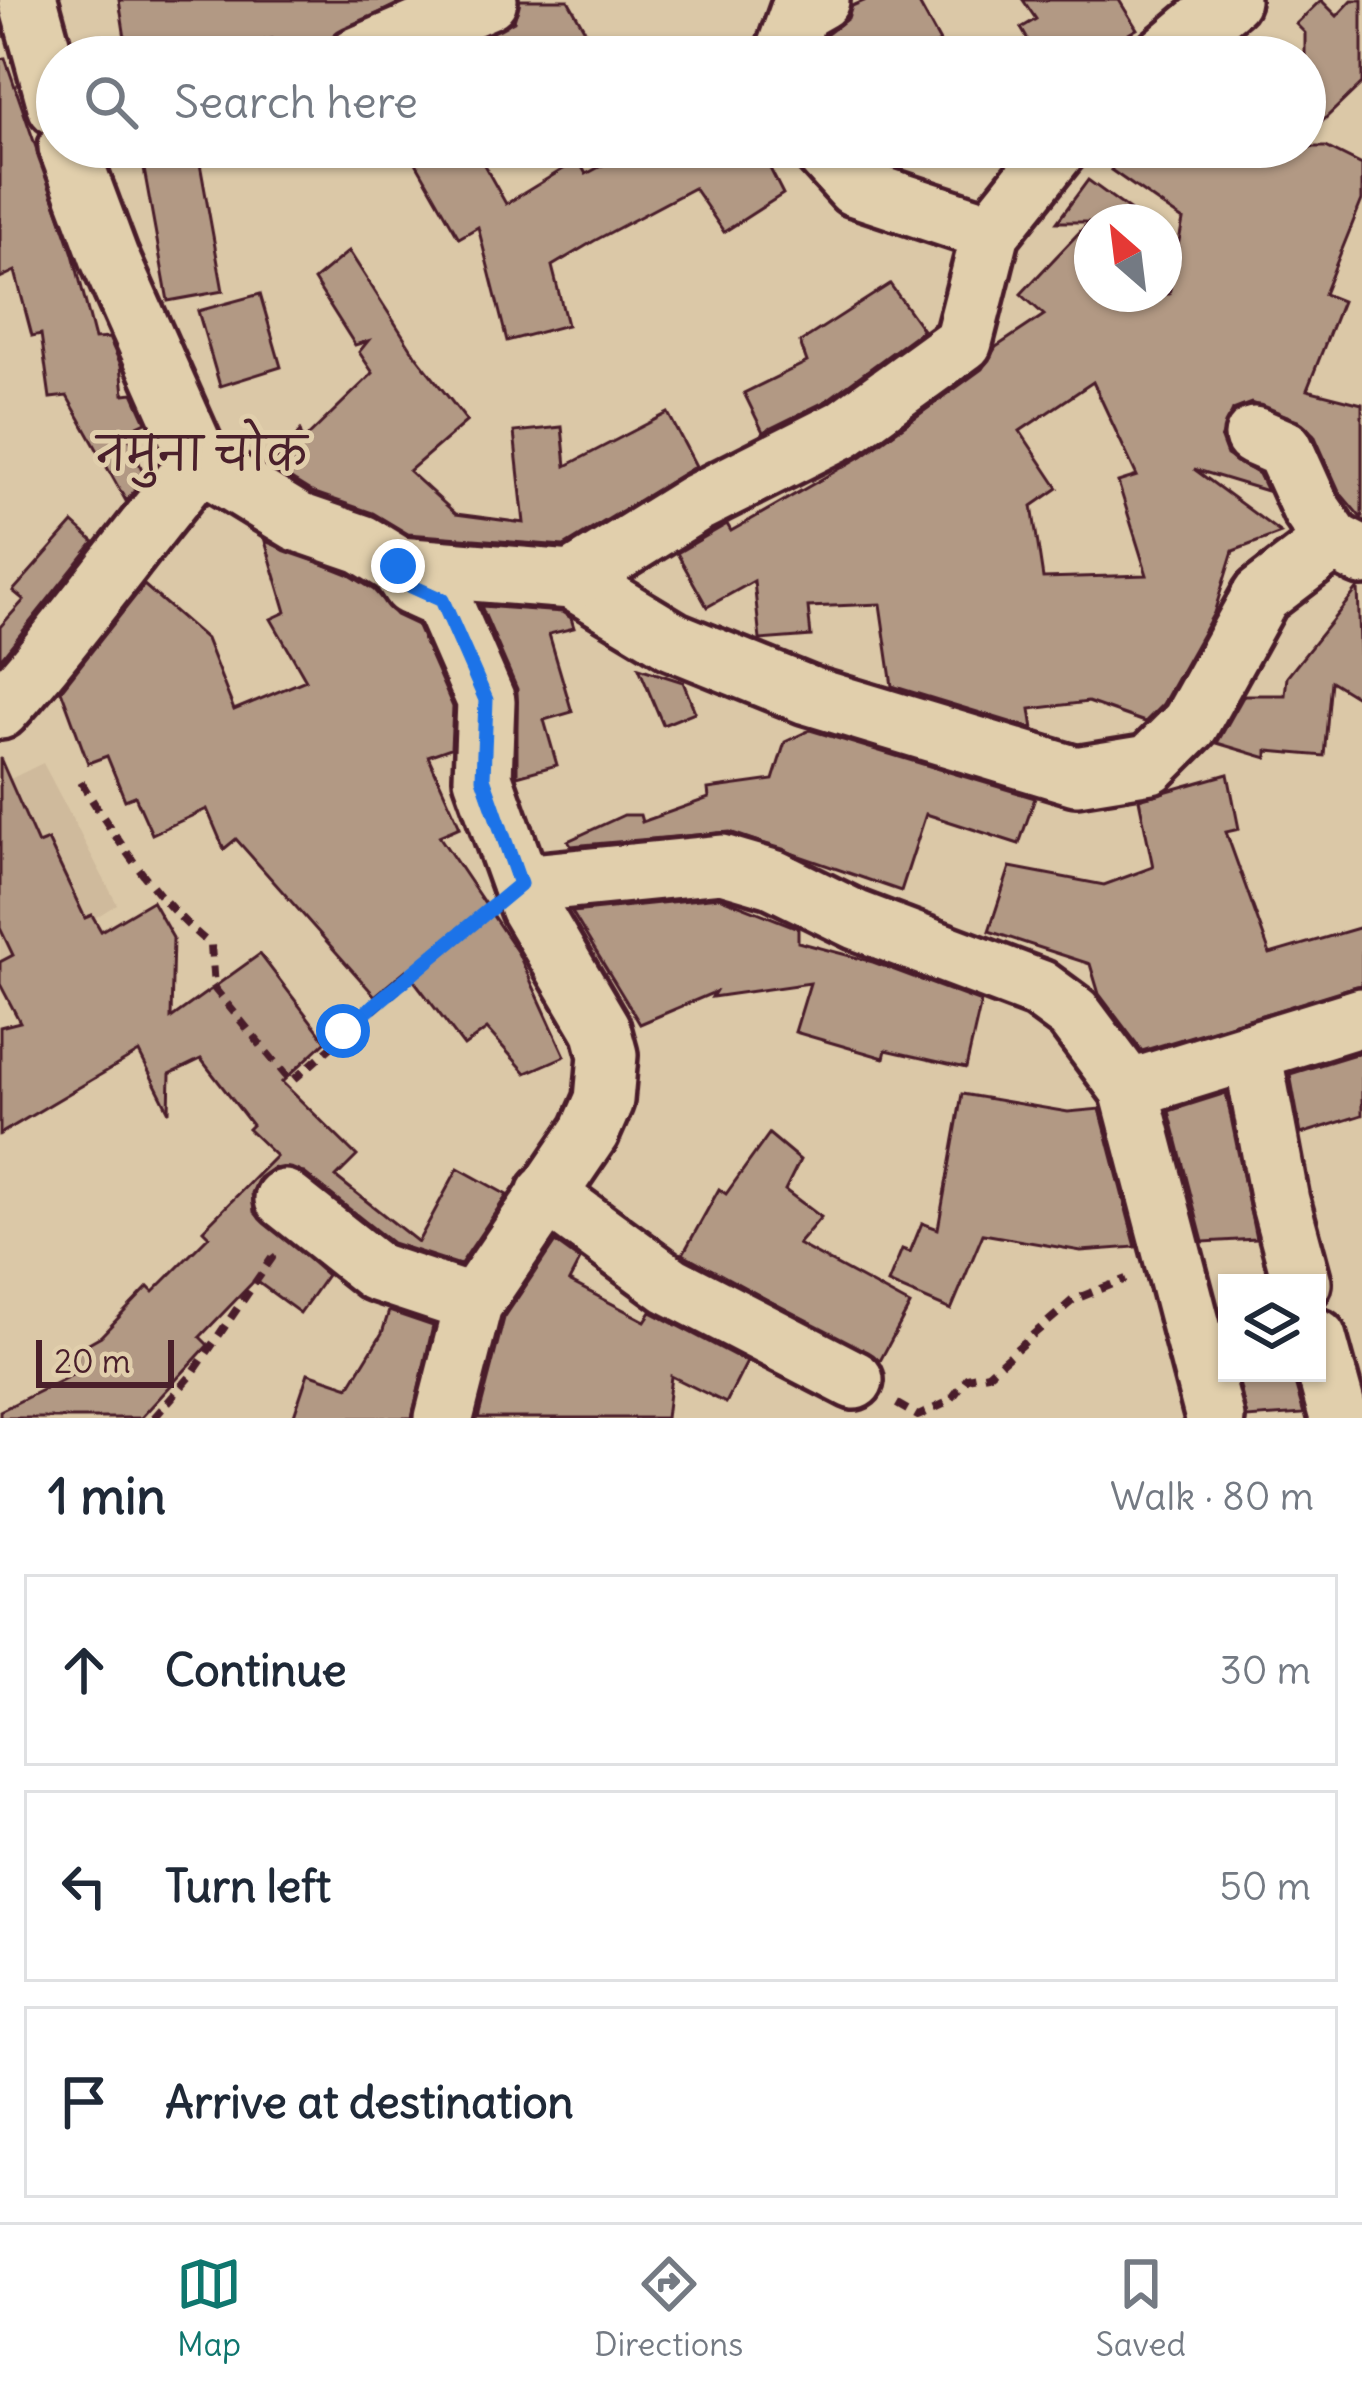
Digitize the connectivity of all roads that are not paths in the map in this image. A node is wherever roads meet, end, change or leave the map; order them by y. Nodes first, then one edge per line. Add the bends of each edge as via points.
1 (28, 0) edge
2 (488, 0) edge
3 (820, 0) edge
4 (1230, 0) edge
5 (38, 36) edge
6 (405, 36) edge
7 (790, 36) edge
8 (1187, 36) edge
9 (78, 168) edge
10 (838, 168) edge
11 (1042, 168) edge
12 (991, 232) junction
13 (1254, 436) dead end
14 (200, 462) junction
15 (1348, 549) edge
16 (398, 566) junction
17 (572, 580) junction
18 (0, 710) edge
19 (520, 884) junction
20 (1362, 1017) edge
21 (1252, 1051) junction
22 (1129, 1089) junction
23 (546, 1194) junction
24 (284, 1199) road end
25 (1300, 1274) edge
26 (472, 1304) junction
27 (1326, 1371) edge
28 (854, 1380) road end
29 (444, 1418) edge
30 (1215, 1418) edge
31 (1339, 1418) edge

1 - 5 street
2 - 6 street
3 - 7 street via 799,12
4 - 8 street
9 - 14 street
10 - 12 street via 855,187
11 - 12 street
12 - 17 street via 963,342 843,429 696,503
13 - 15 street via 1284,449 1311,509
14 - 16 street via 298,522
14 - 18 street
15 - 17 street via 1261,596 1190,724 1150,764 1076,776 807,695 673,641
16 - 17 street
16 - 19 street via 411,586 442,600 486,700 483,778
19 - 22 street via 722,864 773,879 856,920 1039,989 1072,1013
19 - 23 street via 608,1055 604,1100 590,1132
20 - 21 street
21 - 22 street
21 - 25 street
22 - 30 street
23 - 26 street
23 - 28 street via 670,1285
24 - 26 street via 376,1272
26 - 29 street
27 - 31 street

